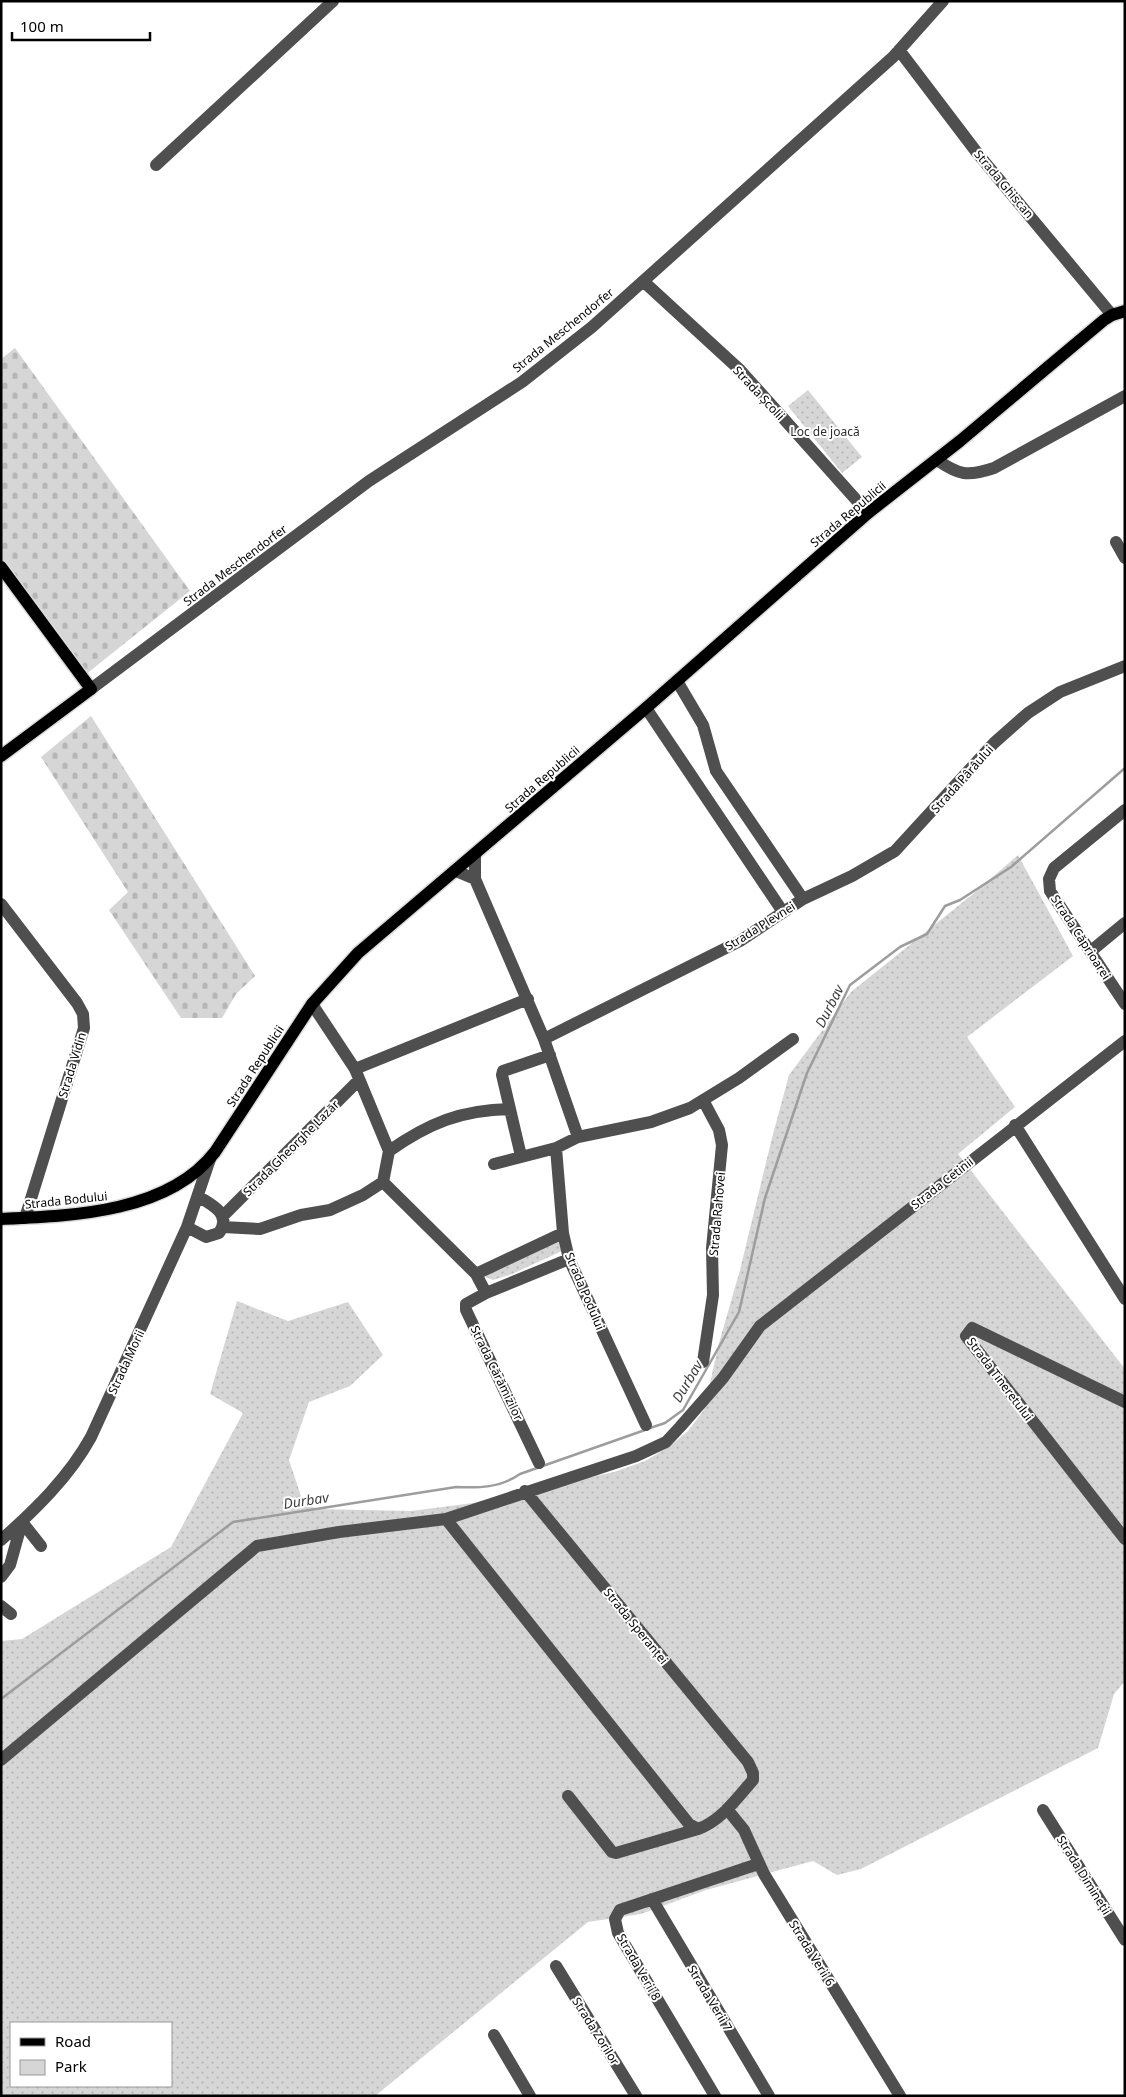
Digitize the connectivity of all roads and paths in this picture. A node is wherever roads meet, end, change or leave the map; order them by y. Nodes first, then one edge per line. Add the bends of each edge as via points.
1 (332, 1) edge
2 (944, 1) edge
3 (899, 50) junction
4 (156, 165) dead end
5 (643, 281) junction
6 (1125, 311) edge
7 (1112, 314) junction
8 (1125, 396) edge
9 (937, 460) junction
10 (868, 513) junction
11 (1116, 542) dead end
12 (1125, 558) edge
13 (1, 567) edge
14 (1125, 666) edge
15 (677, 681) junction
16 (91, 689) junction
17 (646, 708) junction
18 (1, 756) edge
19 (1125, 810) edge
20 (474, 856) junction
21 (456, 871) junction
22 (475, 879) junction
23 (803, 899) junction
24 (1, 904) edge
25 (783, 912) junction
26 (1125, 923) edge
27 (1091, 951) junction
28 (528, 999) junction
29 (312, 1004) junction
30 (1125, 1004) edge
31 (544, 1039) junction
32 (793, 1039) dead end
33 (1125, 1041) edge
34 (550, 1055) junction
35 (357, 1074) junction
36 (703, 1100) junction
37 (510, 1109) junction
38 (1015, 1125) junction
39 (578, 1137) junction
40 (556, 1148) junction
41 (389, 1151) junction
42 (521, 1156) junction
43 (210, 1159) junction
44 (494, 1164) dead end
45 (195, 1173) junction
46 (383, 1182) junction
47 (200, 1192) junction
48 (25, 1218) junction
49 (1, 1219) edge
50 (223, 1221) junction
51 (187, 1227) junction
52 (563, 1233) junction
53 (568, 1259) junction
54 (476, 1274) junction
55 (486, 1293) junction
56 (1125, 1299) edge
57 (703, 1362) dead end
58 (1125, 1402) edge
59 (646, 1425) dead end
60 (539, 1463) dead end
61 (525, 1491) junction
62 (446, 1519) junction
63 (22, 1522) junction
64 (1125, 1538) edge
65 (1, 1540) edge
66 (41, 1546) dead end
67 (1, 1577) edge
68 (1, 1760) edge
69 (568, 1796) dead end
70 (727, 1810) junction
71 (1043, 1810) dead end
72 (698, 1828) junction
73 (758, 1864) junction
74 (652, 1899) junction
75 (1125, 1940) edge
76 (556, 1966) dead end
77 (494, 2035) dead end
78 (530, 2096) edge
79 (636, 2096) edge
80 (715, 2096) edge
81 (769, 2096) edge
82 (900, 2096) edge

1 - 4 street
2 - 3 street, Strada Meschendorfer
3 - 5 street, Strada Meschendorfer
3 - 7 street, Strada Ghiscan via 978,154
5 - 10 street, Strada Școlii via 740,370
5 - 16 street, Strada Meschendorfer via 536,372 395,463
6 - 7 main road, Strada Republicii
7 - 9 main road, Strada Republicii
8 - 9 street via 1008,462 982,472 959,474
9 - 10 main road, Strada Republicii
10 - 15 main road, Strada Republicii
11 - 12 street
13 - 16 main road
14 - 23 street, Strada Pârâului via 1060,692 1028,714 994,743 895,851
15 - 17 main road, Strada Republicii
15 - 23 street, Strada Plevnei via 703,725 716,771
16 - 18 main road, Strada Meschendorfer
17 - 20 main road, Strada Republicii
17 - 25 street
19 - 27 street, Strada Căprioarei via 1054,868 1049,879 1050,891
20 - 21 main road, Strada Republicii
20 - 22 street
21 - 22 street
21 - 29 main road, Strada Republicii via 358,953
22 - 28 street
23 - 25 street, Strada Plevnei
24 - 48 street, Strada Vidin via 83,1014 84,1028
25 - 31 street, Strada Plevnei via 740,941
26 - 27 street
27 - 30 street, Strada Căprioarei
28 - 31 street
28 - 35 street, Strada Gheorghe Lazăr
29 - 35 street
29 - 43 main road, Strada Republicii
31 - 34 street
32 - 36 street
33 - 38 street, Strada Cetinii
34 - 37 street via 503,1071
34 - 39 street
35 - 41 street
35 - 50 street, Strada Gheorghe Lazăr
36 - 39 street via 651,1122
36 - 57 street, Strada Rahovei via 719,1130 722,1145 712,1248 713,1295
37 - 41 street via 473,1111 453,1117 422,1130
37 - 42 street
38 - 56 street
38 - 61 street, Strada Cetinii via 760,1326 723,1378 666,1442 636,1456
39 - 40 street
40 - 42 street
40 - 52 street, Strada Podului
41 - 46 street
42 - 44 street
43 - 45 main road, Strada Bodului
43 - 47 street, Strada Morii
45 - 47 street
45 - 48 main road, Strada Bodului via 163,1191 121,1207 97,1213
46 - 50 street via 330,1210 301,1215 260,1229
46 - 54 street
47 - 50 street via 218,1208
47 - 51 street, Strada Morii
48 - 49 main road, Strada Bodului
50 - 51 street via 219,1233 206,1237
51 - 63 street, Strada Morii via 80,1457
52 - 53 street, Strada Podului
52 - 54 street
53 - 55 street
53 - 59 street, Strada Podului
54 - 55 street
55 - 60 street, Strada Cărămizilor via 467,1302 466,1310
58 - 64 street, Strada Tineretului via 972,1328 966,1336
61 - 62 street, Strada Cetinii
61 - 70 street, Strada Speranței via 748,1762 753,1780
62 - 68 street, Strada Cetinii via 329,1533 257,1546
62 - 72 street via 689,1824
63 - 65 street, Strada Morii
63 - 66 street
63 - 67 street via 10,1565
69 - 72 street via 616,1853
70 - 72 street
70 - 73 street, Strada Verii 6 via 744,1830
71 - 75 street, Strada Dimineții
73 - 74 street, Strada Verii 8
73 - 82 street, Strada Verii 6
74 - 80 street, Strada Verii 8 via 620,1910 615,1919 618,1934
74 - 81 street, Strada Verii 7
76 - 79 street, Strada Zorilor
77 - 78 street

